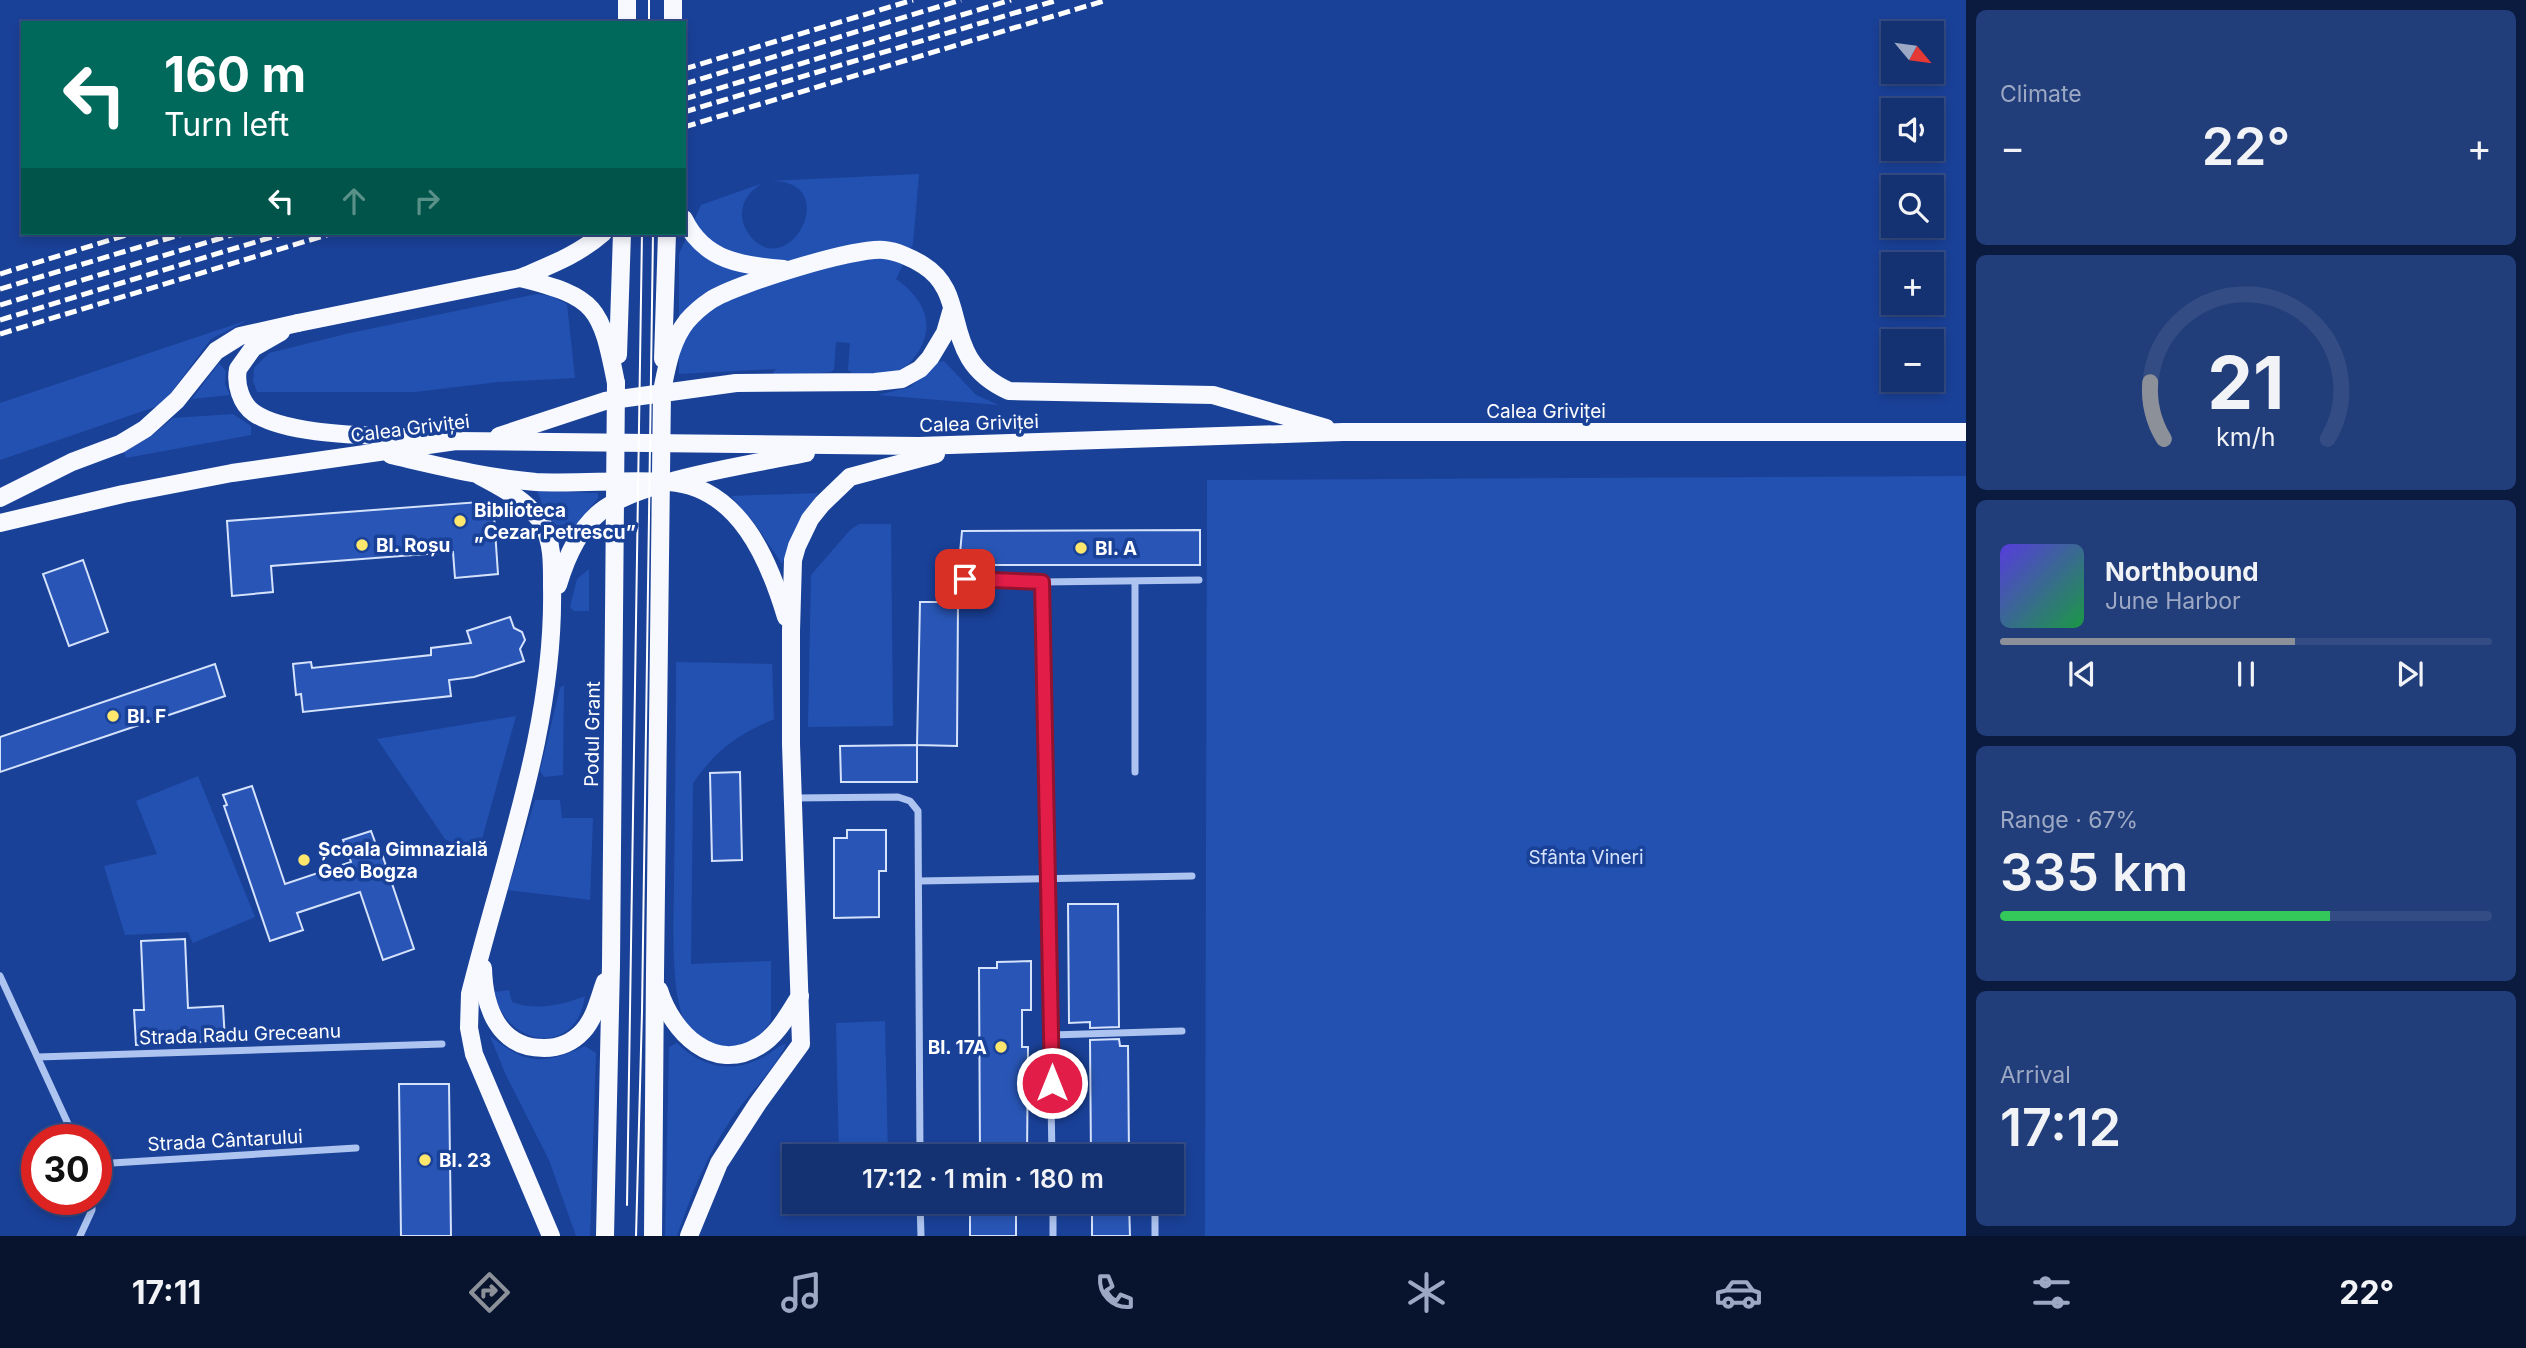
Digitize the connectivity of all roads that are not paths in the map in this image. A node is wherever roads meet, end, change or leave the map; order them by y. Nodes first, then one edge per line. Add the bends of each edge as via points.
1 (627, 0) edge
2 (673, 0) edge
3 (626, 21) edge
4 (673, 21) edge
5 (686, 222) edge
6 (601, 235) edge
7 (622, 235) edge
8 (667, 235) edge
9 (795, 269) junction
10 (520, 278) junction
11 (952, 308) junction
12 (298, 323) junction
13 (616, 383) junction
14 (662, 391) junction
15 (1343, 432) junction
16 (1966, 432) edge
17 (486, 440) junction
18 (456, 441) junction
19 (839, 446) junction
20 (971, 446) junction
21 (380, 452) junction
22 (480, 477) junction
23 (672, 482) junction
24 (0, 498) edge
25 (0, 523) edge
26 (965, 579) dead end
27 (1199, 580) dead end
28 (1042, 582) junction
29 (1135, 582) junction
30 (553, 601) junction
31 (791, 631) junction
32 (1135, 772) dead end
33 (793, 798) junction
34 (1192, 876) dead end
35 (1047, 880) junction
36 (919, 881) junction
37 (482, 946) junction
38 (611, 965) junction
39 (654, 974) junction
40 (0, 976) edge
41 (800, 996) junction
42 (1182, 1031) dead end
43 (1052, 1034) junction
44 (442, 1044) dead end
45 (38, 1057) junction
46 (68, 1124) edge
47 (920, 1144) edge
48 (1052, 1144) edge
49 (356, 1148) dead end
50 (112, 1163) edge
51 (920, 1214) edge
52 (1053, 1214) edge
53 (1155, 1214) edge
54 (90, 1215) edge
55 (80, 1236) edge
56 (551, 1236) edge
57 (605, 1236) edge
58 (653, 1236) edge
59 (689, 1236) edge
60 (921, 1236) edge
61 (1053, 1236) edge
62 (1155, 1236) edge

1 - 3 main road
2 - 4 main road
5 - 9 main road via 715,256 755,267
6 - 10 main road via 568,258
7 - 13 main road, Podul Grant
8 - 14 main road
9 - 11 main road via 861,250 885,250 924,265 945,288
9 - 14 main road via 725,293 699,309 676,340
10 - 12 main road, bridge
10 - 13 main road via 556,287 588,304 606,332
11 - 15 main road via 966,356 987,379 1009,391 1213,395
11 - 17 main road via 938,348 920,369 902,379 736,383 605,401
12 - 18 main road via 253,348 241,362 238,387 253,412 307,429
12 - 24 main road via 240,335 216,351 177,400 145,429
13 - 38 main road, Podul Grant, bridge
14 - 39 main road, bridge
15 - 16 main road, Calea Griviței
15 - 20 main road, Calea Griviței
17 - 18 main road, Calea Griviței
17 - 19 main road, Calea Griviței
18 - 21 main road, Calea Griviței
19 - 20 main road, Calea Griviței
19 - 23 main road
20 - 31 main road via 850,477 833,492 810,519 797,546
21 - 22 main road
21 - 25 main road, Calea Griviței via 232,473
22 - 23 main road
22 - 30 main road via 518,497 543,526 552,554
23 - 30 main road via 615,502 588,524 565,561
23 - 31 main road via 712,496 749,529
26 - 28 street
27 - 29 street
28 - 29 street
28 - 35 street
29 - 32 street
30 - 37 main road via 537,734
31 - 33 main road
33 - 36 street via 898,797 910,801 918,811
33 - 41 main road
34 - 35 street
35 - 36 street
35 - 43 street
36 - 47 street
37 - 38 main road via 491,1015 515,1043 534,1048 554,1048 584,1030
37 - 56 main road via 470,994 470,1043
38 - 57 main road, Podul Grant
39 - 41 main road via 675,1025 690,1041 720,1055 759,1046 775,1033
39 - 58 main road
40 - 45 street
41 - 59 main road via 801,1044 719,1163
42 - 43 street
43 - 48 street
44 - 45 street, Strada Radu Greceanu
45 - 46 street
49 - 50 street, Strada Cântarului
51 - 60 street
52 - 61 street
53 - 62 street
54 - 55 street

